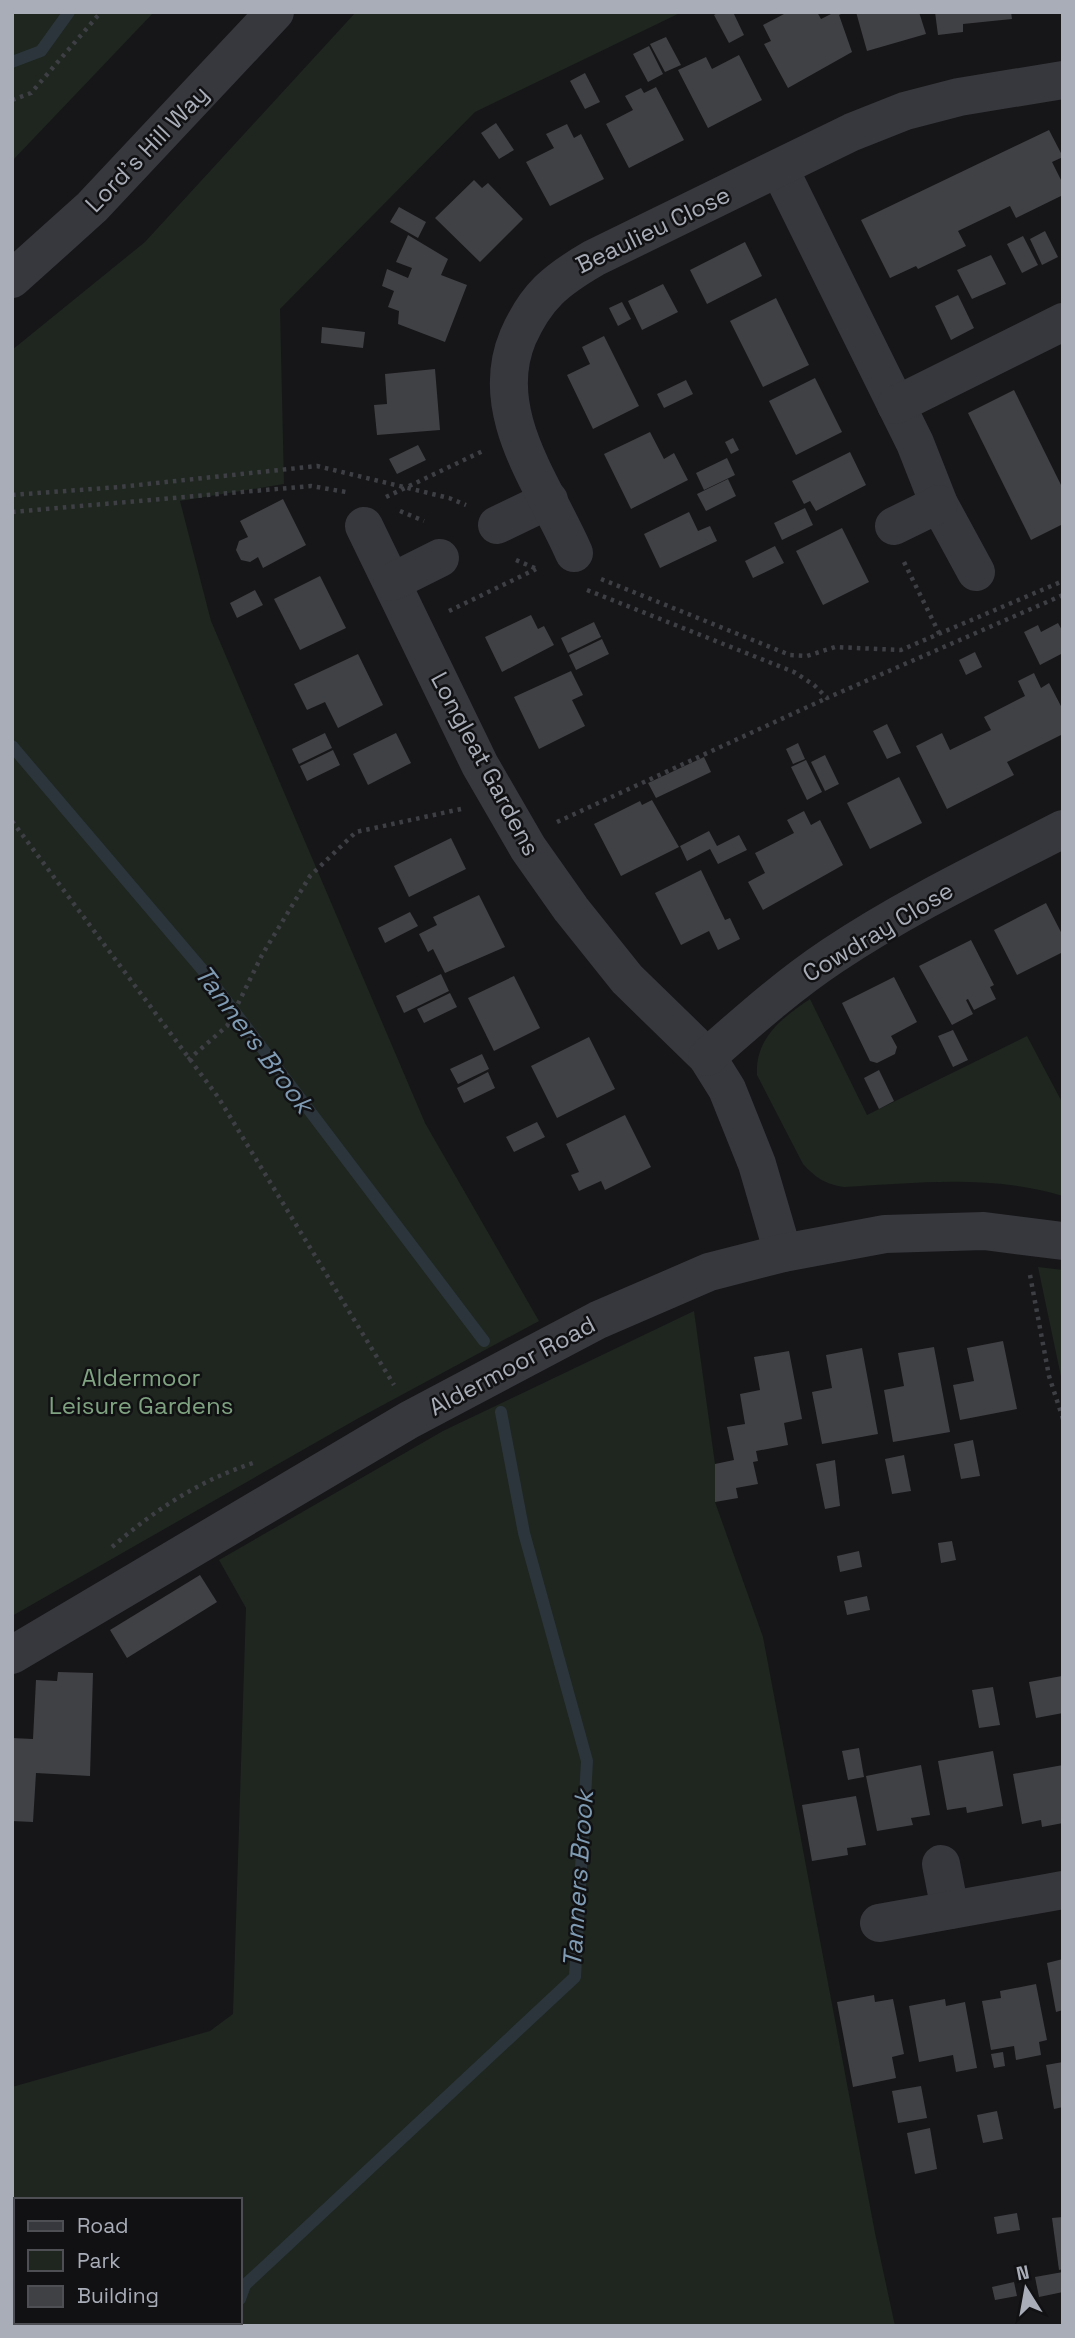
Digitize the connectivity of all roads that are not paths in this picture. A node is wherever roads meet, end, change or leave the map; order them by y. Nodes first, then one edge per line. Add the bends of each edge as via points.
1 (275, 12) edge
2 (1063, 80) edge
3 (779, 168) junction
4 (12, 279) edge
5 (1063, 322) edge
6 (896, 405) junction
7 (549, 500) junction
8 (939, 504) junction
9 (364, 526) road end
10 (497, 526) dead end
11 (894, 526) road end
12 (574, 553) road end
13 (440, 558) dead end
14 (976, 572) dead end
15 (392, 582) junction
16 (1063, 829) edge
17 (707, 1057) junction
18 (1063, 1241) edge
19 (783, 1253) junction
20 (12, 1656) edge
21 (941, 1864) dead end
22 (1063, 1890) edge
23 (950, 1910) junction
24 (879, 1923) dead end

1 - 4 street, Lord's Hill Way via 92,208
2 - 3 street, Beaulieu Close via 953,98 905,111
3 - 6 street
3 - 7 street, Beaulieu Close via 568,272 529,311 509,366 508,391 518,434
5 - 6 street
6 - 8 street
7 - 10 street
7 - 12 street, Beaulieu Close
8 - 11 street
8 - 14 street
9 - 15 street, Longleat Gardens
13 - 15 street
15 - 17 street, Longleat Gardens via 522,839 627,979
16 - 17 street, Cowdray Close via 905,910 832,955
17 - 19 street, Longleat Gardens via 742,1121
18 - 19 street, Aldermoor Road via 984,1231 885,1234
19 - 20 street, Aldermoor Road via 709,1272 598,1320 409,1420
21 - 23 street
22 - 23 street
23 - 24 street

